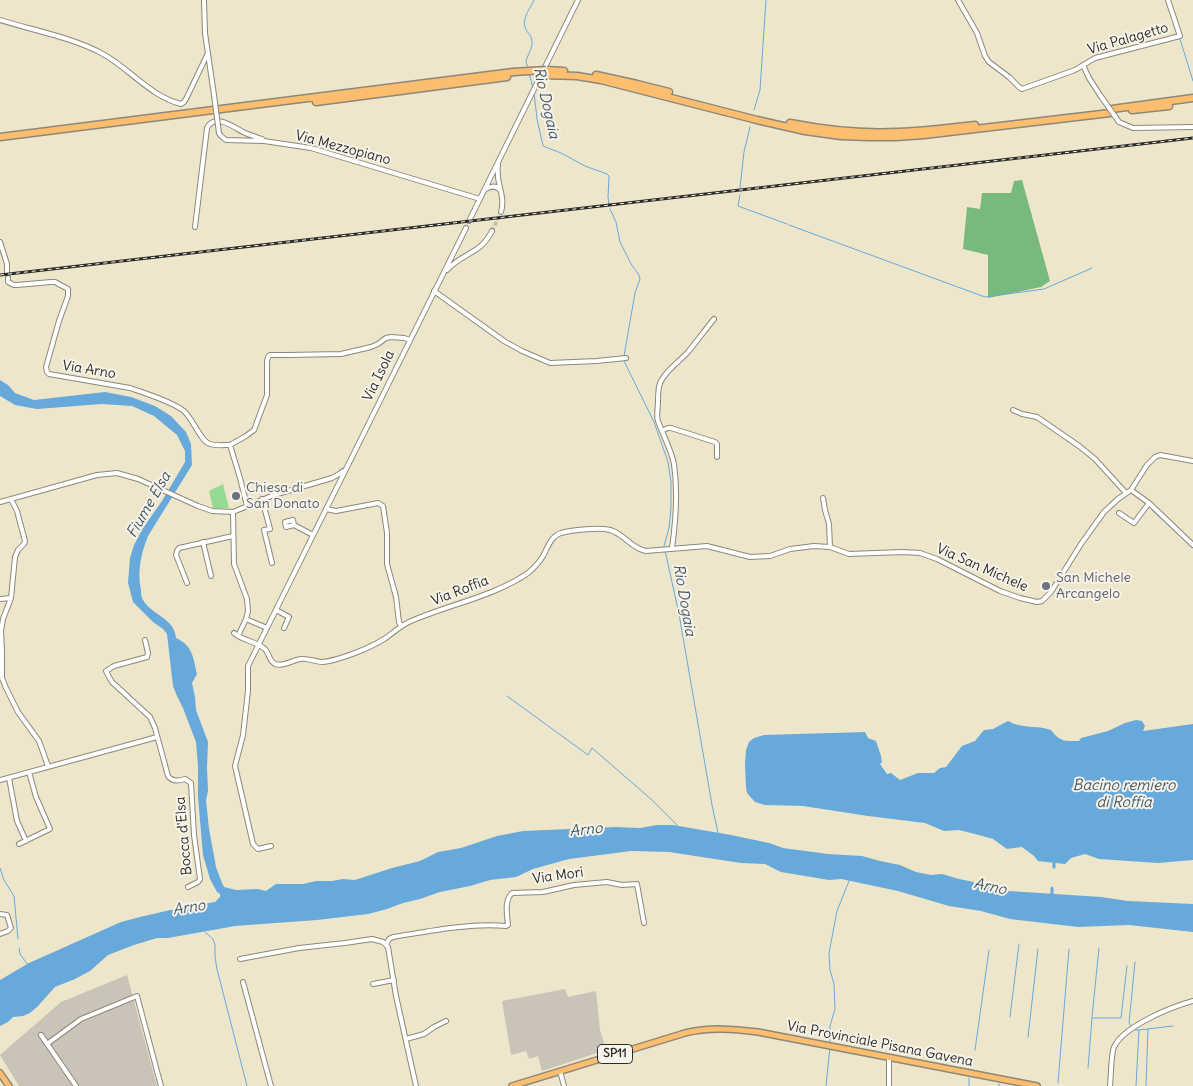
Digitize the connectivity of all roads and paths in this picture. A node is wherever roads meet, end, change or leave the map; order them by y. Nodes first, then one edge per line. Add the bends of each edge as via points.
1 (204, 0) edge
2 (578, 0) edge
3 (958, 0) edge
4 (1168, 0) edge
5 (0, 20) edge
6 (208, 54) junction
7 (1083, 65) junction
8 (513, 74) junction
9 (1193, 98) edge
10 (1193, 102) edge
11 (1111, 111) junction
12 (1193, 127) edge
13 (0, 137) edge
14 (0, 141) edge
15 (272, 142) junction
16 (501, 158) junction
17 (498, 182) junction
18 (489, 184) junction
19 (501, 192) junction
20 (480, 199) junction
21 (501, 212) tunnel mouth
22 (469, 220) dead end
23 (195, 227) dead end
24 (466, 228) dead end
25 (492, 231) tunnel mouth
26 (0, 242) edge
27 (455, 254) junction
28 (468, 255) junction
29 (457, 261) junction
30 (441, 278) junction
31 (434, 291) junction
32 (714, 319) dead end
33 (410, 340) junction
34 (626, 358) dead end
35 (1013, 410) dead end
36 (663, 430) junction
37 (230, 445) junction
38 (717, 457) dead end
39 (1193, 461) edge
40 (348, 464) junction
41 (333, 478) junction
42 (338, 484) junction
43 (335, 489) junction
44 (1130, 490) junction
45 (1126, 493) junction
46 (823, 498) dead end
47 (11, 499) junction
48 (262, 499) junction
49 (0, 502) edge
50 (1149, 503) junction
51 (247, 506) junction
52 (326, 509) junction
53 (233, 512) junction
54 (1119, 513) dead end
55 (294, 525) dead end
56 (313, 535) junction
57 (234, 536) junction
58 (203, 542) junction
59 (1193, 545) edge
60 (830, 547) junction
61 (670, 548) junction
62 (660, 550) joint
63 (272, 563) dead end
64 (211, 576) dead end
65 (187, 583) dead end
66 (11, 598) junction
67 (0, 599) edge
68 (276, 610) junction
69 (246, 619) junction
70 (401, 626) junction
71 (267, 628) junction
72 (284, 628) dead end
73 (145, 640) dead end
74 (258, 644) junction
75 (157, 737) junction
76 (48, 766) junction
77 (29, 772) junction
78 (9, 778) junction
79 (0, 780) edge
80 (26, 841) junction
81 (19, 844) dead end
82 (271, 846) dead end
83 (188, 887) dead end
84 (0, 914) edge
85 (644, 924) dead end
86 (0, 934) edge
87 (386, 945) junction
88 (240, 960) dead end
89 (394, 980) junction
90 (244, 982) dead end
91 (374, 984) dead end
92 (1193, 1001) edge
93 (446, 1021) dead end
94 (41, 1035) dead end
95 (406, 1038) junction
96 (47, 1044) junction
97 (889, 1057) junction
98 (560, 1071) junction
99 (0, 1073) edge
100 (9, 1086) edge
101 (76, 1086) edge
102 (161, 1086) edge
103 (271, 1086) edge
104 (416, 1086) edge
105 (512, 1086) edge
106 (564, 1086) edge
107 (889, 1086) edge
108 (1037, 1086) edge
109 (1110, 1086) edge

1 - 6 street, Via Mezzopiano
2 - 16 street
3 - 7 street, Via Palagetto via 989,62 1022,89
4 - 7 street, Via Palagetto via 1180,36 1095,58
5 - 6 street via 98,51 154,92 181,104
6 - 15 street, Via Mezzopiano, bridge via 221,136 226,140
7 - 12 street, Via Palagetto, bridge via 1088,78 1119,122 1133,128
8 - 11 highway, bridge via 568,71 604,76 775,120 844,131 922,131
8 - 13 highway
8 - 14 highway
9 - 11 highway
10 - 11 highway
15 - 20 street, Via Mezzopiano via 311,148
15 - 23 street via 223,122 209,124
16 - 17 street
16 - 18 street
17 - 18 street
17 - 19 street
18 - 19 street
18 - 20 street
19 - 21 street
20 - 22 street
24 - 27 street, Via Isola
25 - 28 street, Via Isola via 480,248
26 - 37 street, Via Arno via 8,282 14,285 51,282 68,289 46,368 49,374 130,388 175,405 189,416 208,444
27 - 28 street
27 - 29 street via 452,259
27 - 30 street, Via Isola
28 - 29 street, Via Isola
29 - 30 street, Via Isola
30 - 31 street, Via Isola
31 - 33 street, Via Isola
31 - 34 street via 504,341 550,363
32 - 36 street via 661,381 658,420
33 - 37 street via 386,338 371,347 341,354 268,356 267,395 254,430
33 - 40 street, Via Isola
35 - 45 street via 1038,417 1079,446
36 - 38 street via 668,428 715,442
36 - 61 street via 674,462 676,486
37 - 51 street
39 - 44 street via 1164,455 1155,457
40 - 41 street
40 - 42 street, Via Isola
41 - 42 street
41 - 43 street
41 - 48 street
42 - 43 street, Via Isola
43 - 52 street, Via Isola
44 - 45 street
44 - 50 street
45 - 60 street, Via San Michele via 1104,512 1051,592 1037,602 1000,591 920,553 849,554
46 - 60 street
47 - 49 street
47 - 53 street via 109,473 138,479 212,511
47 - 66 street via 25,541 15,558
48 - 51 street
48 - 63 street via 270,529 264,530
50 - 54 street via 1134,524
50 - 59 street
51 - 53 street
52 - 56 street, Via Isola
52 - 70 street via 336,511 378,503 383,506 387,564
53 - 57 street
55 - 56 street
56 - 68 street, Via Isola
57 - 58 street
57 - 69 street via 234,564 247,599
58 - 64 street
58 - 65 street via 177,550
60 - 61 street, Via San Michele via 796,547 761,557 746,557 707,546
61 - 62 street, Via San Michele
62 - 70 street, Via Roffia via 640,550 612,530 559,533 538,564 527,573 498,588
66 - 67 street
66 - 76 street via 1,631 2,678 18,712 39,741
68 - 71 street, Via Isola
68 - 72 street via 289,617
69 - 71 street
69 - 74 street via 236,634
70 - 74 street, Via Roffia via 374,644 323,662 302,659 274,664 268,652
71 - 74 street, Via Isola
73 - 75 street via 147,658 106,670 112,682 150,717
74 - 82 street, Via Isola via 248,666 243,735 235,766 253,844 258,849
75 - 76 street
75 - 83 street, Bocca d'Elsa via 170,779 185,779 191,784 200,879
76 - 77 street
77 - 78 street
77 - 80 street via 50,829
78 - 79 street
78 - 80 street via 17,822
80 - 81 street
84 - 86 street via 7,915 11,928
85 - 87 street, Via Mori via 637,884 585,883 543,892 512,893 508,897 506,926 461,927 393,937
87 - 88 street via 372,939 299,948
87 - 89 street
89 - 91 street
89 - 95 street
90 - 103 street
92 - 109 street via 1169,1008 1126,1032 1114,1048
93 - 95 street via 424,1034
94 - 96 street
95 - 104 street
96 - 101 street
96 - 102 street via 81,1019 136,996
97 - 98 main road, Via Provinciale Pisana Gavena / SP11 via 758,1032 719,1028 685,1033
97 - 107 street
97 - 108 main road, Via Provinciale Pisana Gavena / SP11
98 - 105 main road, SP11
98 - 106 street
99 - 100 main road

